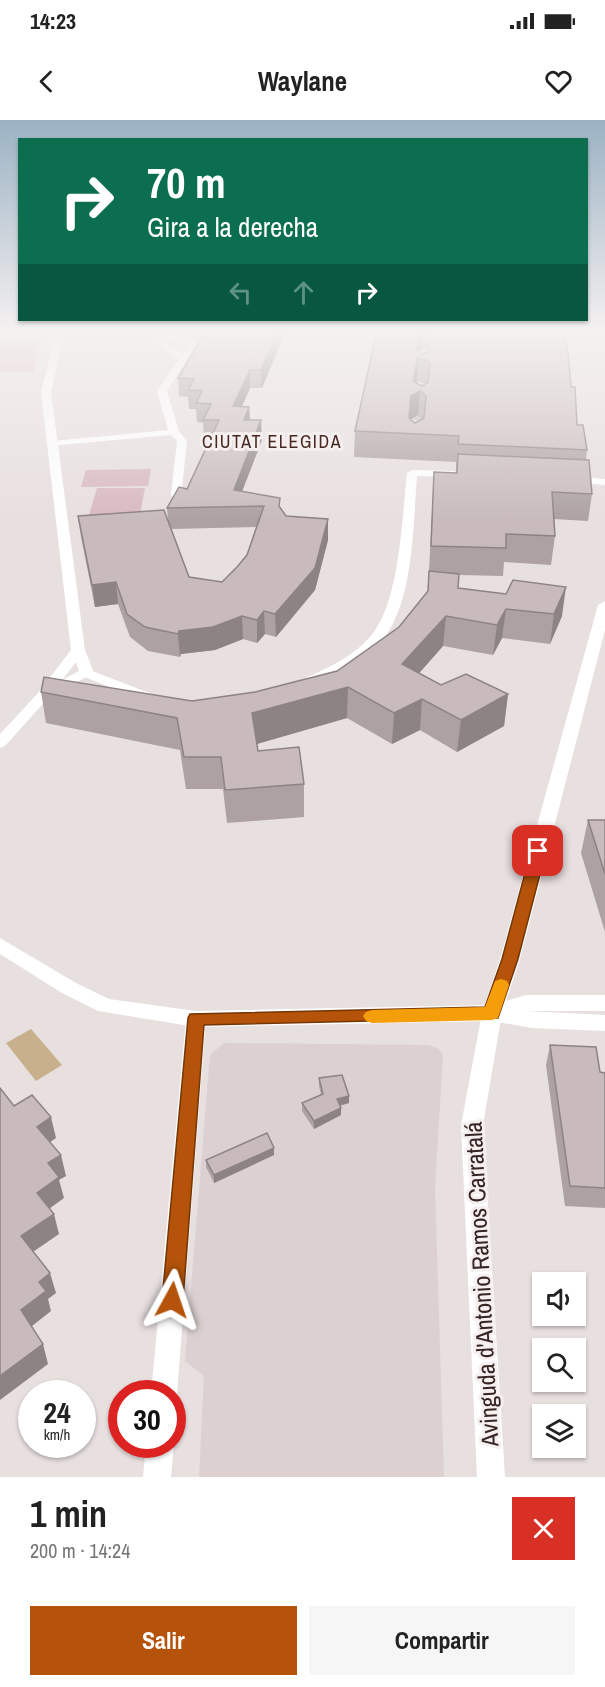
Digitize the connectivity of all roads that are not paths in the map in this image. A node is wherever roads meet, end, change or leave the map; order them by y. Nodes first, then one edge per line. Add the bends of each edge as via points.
1 (46, 393) edge
2 (162, 393) edge
3 (174, 432) junction
4 (53, 444) junction
5 (464, 474) edge
6 (561, 478) edge
7 (605, 482) edge
8 (177, 495) edge
9 (605, 604) edge
10 (78, 650) junction
11 (87, 673) junction
12 (285, 690) edge
13 (43, 696) junction
14 (156, 699) edge
15 (0, 743) edge
16 (0, 945) edge
17 (605, 1003) edge
18 (492, 1013) junction
19 (196, 1018) junction
20 (605, 1023) edge
21 (165, 1380) edge
22 (159, 1458) edge
23 (157, 1477) edge
24 (491, 1477) edge

1 - 4 street
2 - 3 street
3 - 4 street
3 - 8 street via 182,441
4 - 10 street
5 - 12 street via 413,466 400,572 389,618 378,636 345,663
6 - 7 street
9 - 18 street, Avinguda d'Antonio Ramos Carratalá
10 - 11 street
10 - 13 street
11 - 13 street
11 - 14 street
13 - 15 street
16 - 19 street via 105,1006
17 - 18 street via 526,1003
18 - 19 street
18 - 20 street via 532,1020
18 - 24 street, Avinguda d'Antonio Ramos Carratalá via 472,1125
19 - 21 street
22 - 23 street

